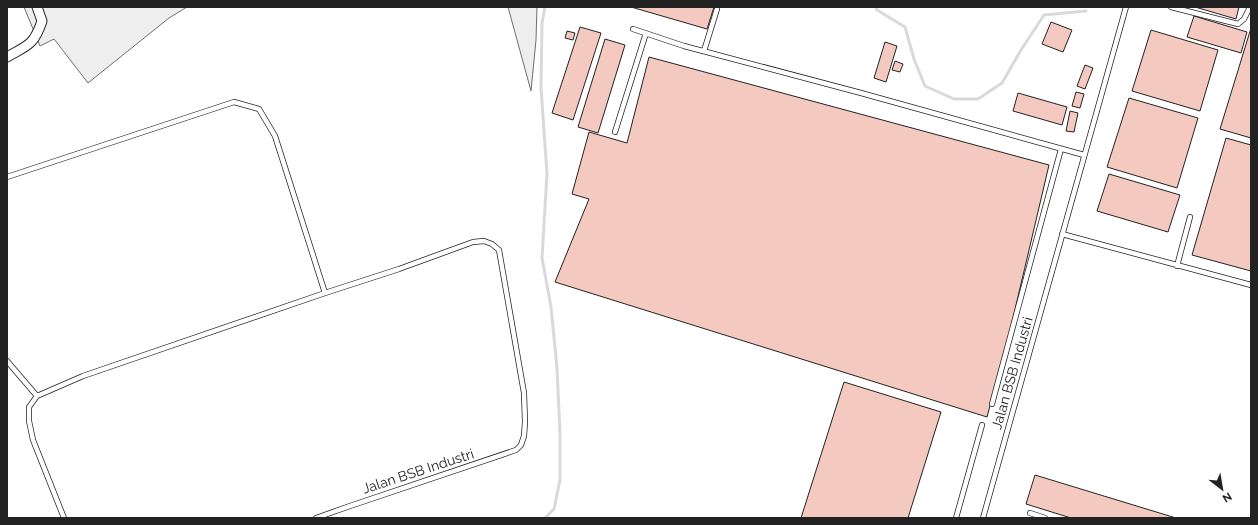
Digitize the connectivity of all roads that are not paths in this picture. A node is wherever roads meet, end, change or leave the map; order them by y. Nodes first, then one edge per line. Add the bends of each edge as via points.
1 (37, 7) edge
2 (1126, 7) edge
3 (1171, 7) edge
4 (1250, 7) edge
5 (717, 10) dead end
6 (633, 29) dead end
7 (646, 33) junction
8 (704, 51) junction
9 (7, 56) edge
10 (616, 132) dead end
11 (1061, 149) junction
12 (1084, 155) junction
13 (7, 176) edge
14 (1190, 218) dead end
15 (1062, 234) junction
16 (1177, 266) junction
17 (1251, 285) edge
18 (325, 293) junction
19 (7, 361) edge
20 (37, 396) junction
21 (992, 404) dead end
22 (982, 425) dead end
23 (1030, 514) dead end
24 (64, 518) edge
25 (317, 518) edge
26 (956, 518) edge
27 (983, 518) edge
28 (1045, 518) edge

1 - 9 street via 42,21 35,39 28,46
2 - 12 lane, Jalan BSB Industri
3 - 4 lane via 1238,24 1244,20
5 - 8 lane
6 - 7 lane
7 - 8 lane
7 - 10 lane
8 - 11 lane
11 - 12 lane
11 - 21 lane
12 - 15 lane, Jalan BSB Industri
13 - 18 lane via 234,102 259,109 275,136
14 - 16 lane
15 - 16 lane
15 - 27 lane, Jalan BSB Industri
16 - 17 lane
18 - 20 lane via 83,376
18 - 25 lane, Jalan BSB Industri via 473,242 484,241 492,244 499,250 524,393 525,422 524,436 516,450
19 - 20 lane
20 - 24 lane via 29,407 33,440
22 - 26 lane
23 - 28 lane

